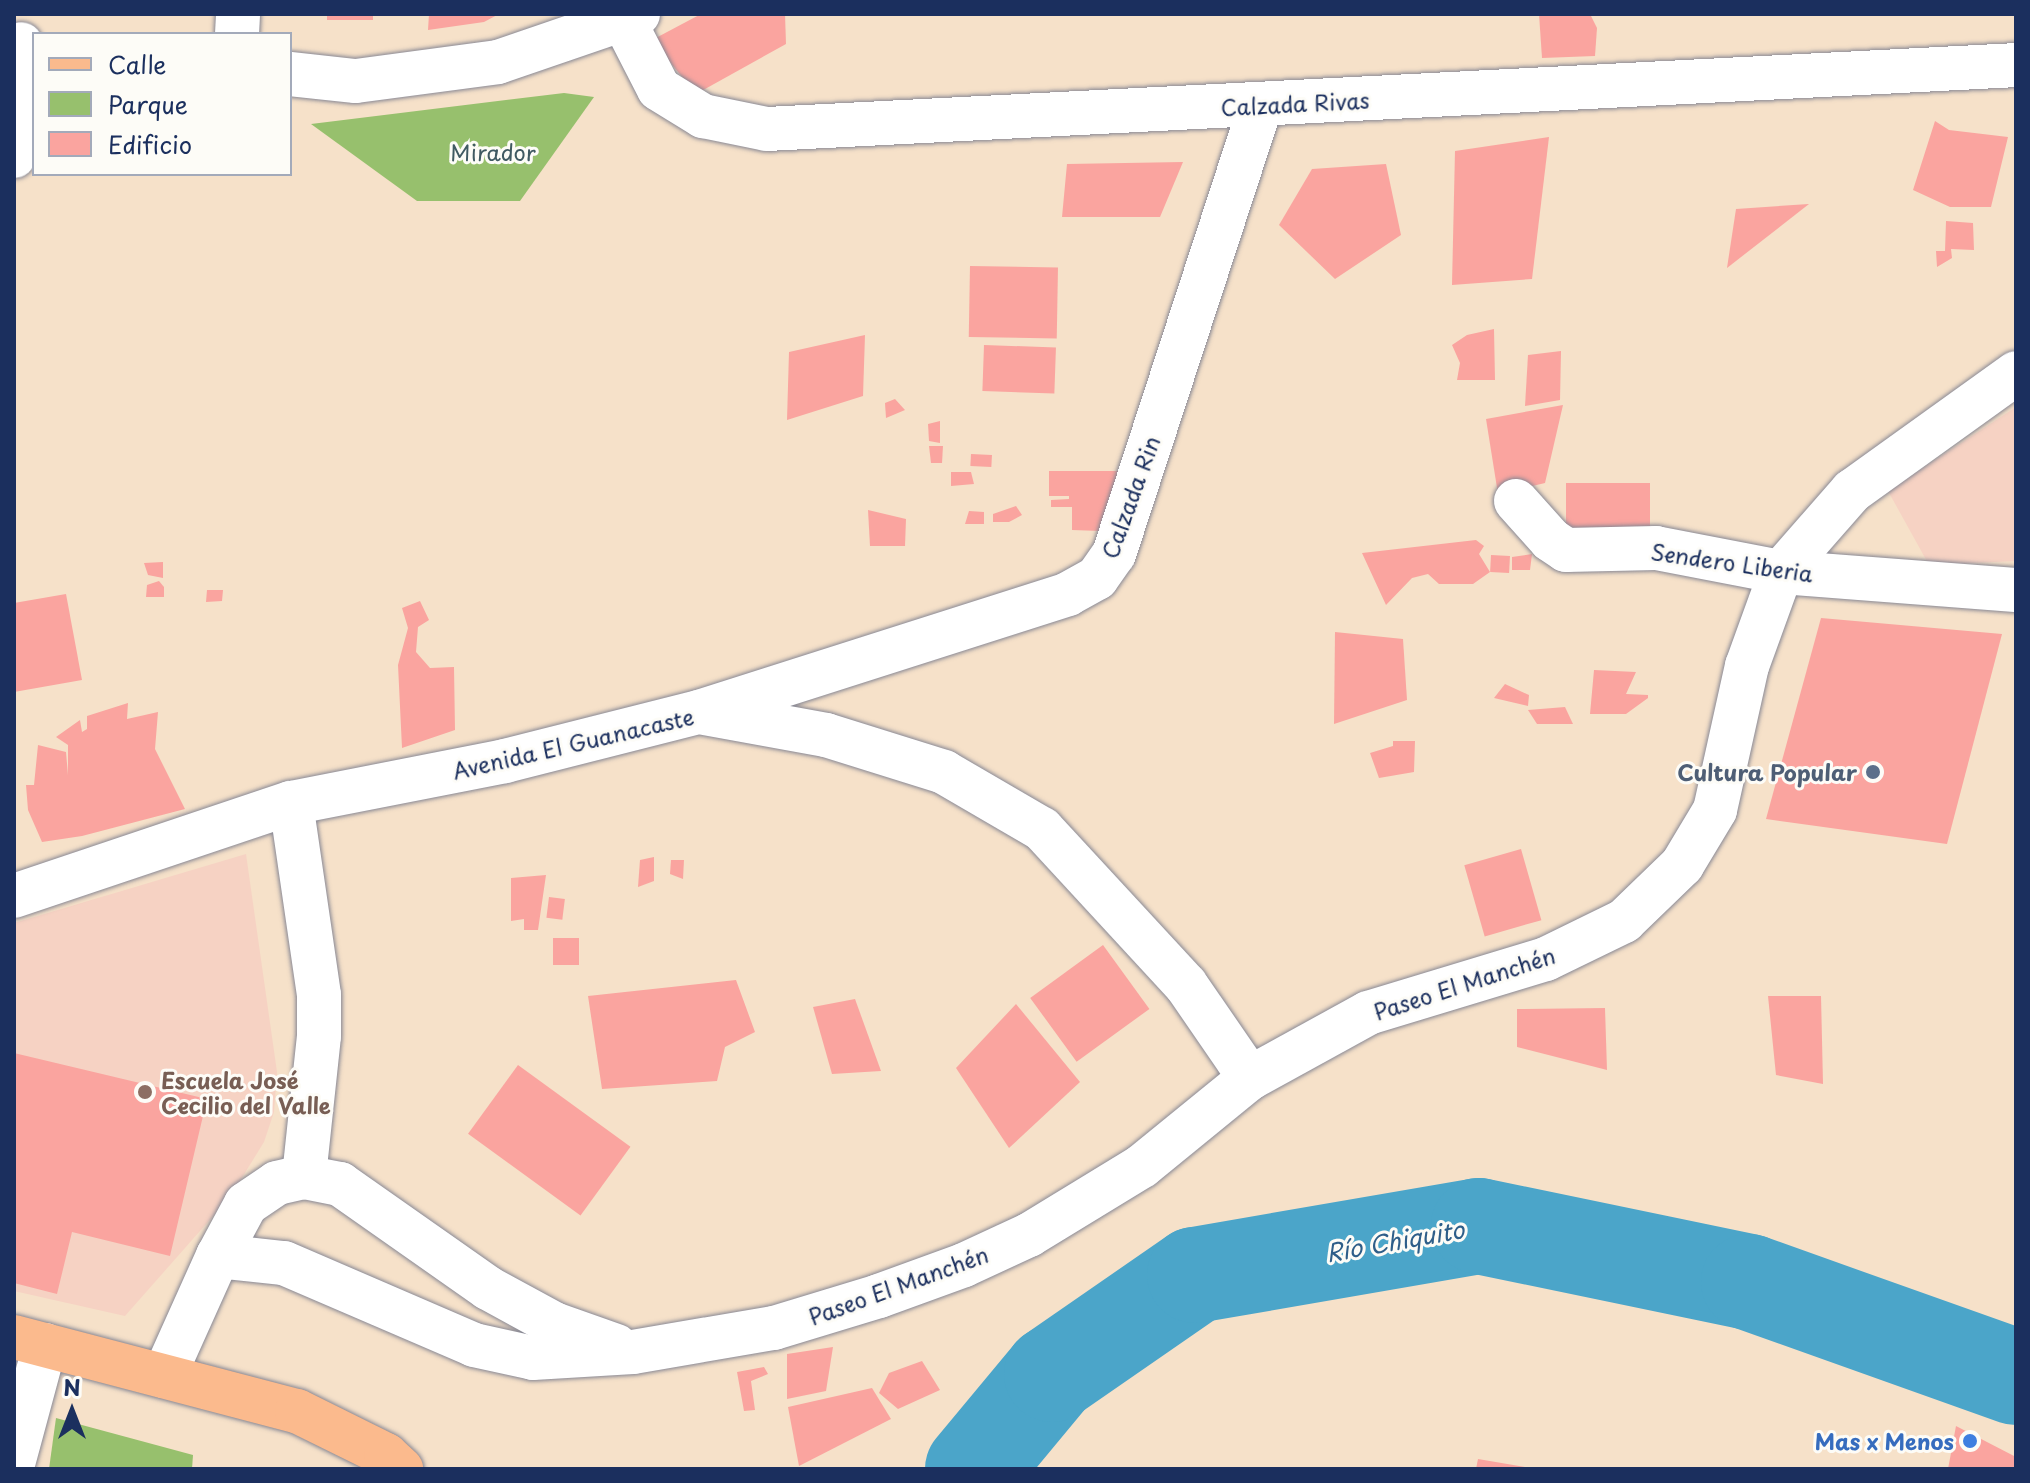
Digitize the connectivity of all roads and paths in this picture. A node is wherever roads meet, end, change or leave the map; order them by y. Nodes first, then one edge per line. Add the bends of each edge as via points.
1 (631, 18) edge
2 (23, 44) edge
3 (2016, 65) edge
4 (292, 74) edge
5 (1261, 105) junction
6 (14, 156) edge
7 (2016, 373) edge
8 (1516, 501) dead end
9 (1781, 572) junction
10 (2016, 590) edge
11 (699, 712) junction
12 (291, 803) junction
13 (14, 896) edge
14 (1250, 1078) junction
15 (304, 1177) junction
16 (218, 1256) junction
17 (30, 1341) edge
18 (633, 1352) junction
19 (164, 1376) junction
20 (14, 1460) edge
21 (401, 1469) edge

1 - 4 street via 498,62 356,81
1 - 5 street, Calzada Rivas via 659,89 703,116 767,129
2 - 6 street
3 - 5 street, Calzada Rivas
5 - 11 street, Calzada Rin via 1114,554 1097,578 1068,594
7 - 9 street, Paseo El Manchén via 1852,491
8 - 9 street, Sendero Liberia via 1566,550 1656,548
9 - 10 street, Sendero Liberia
9 - 14 street, Paseo El Manchén via 1747,666 1715,810 1673,875 1624,921 1546,959 1368,1013
11 - 12 street, Avenida El Guanacaste via 505,761
11 - 14 street, Avenida El Guanacaste via 826,735 944,772 1042,829 1186,985
12 - 13 street, Avenida El Guanacaste
12 - 15 street via 319,995
14 - 18 street, Paseo El Manchén via 1142,1166 1029,1235 964,1265 774,1328
15 - 16 street via 277,1183 246,1204
15 - 18 street, Paseo El Manchén via 340,1184 488,1288 554,1324
16 - 18 street, Paseo El Manchén via 284,1263 474,1345 533,1358
16 - 19 street
17 - 19 main road
17 - 20 street
19 - 21 main road via 297,1411 386,1455

